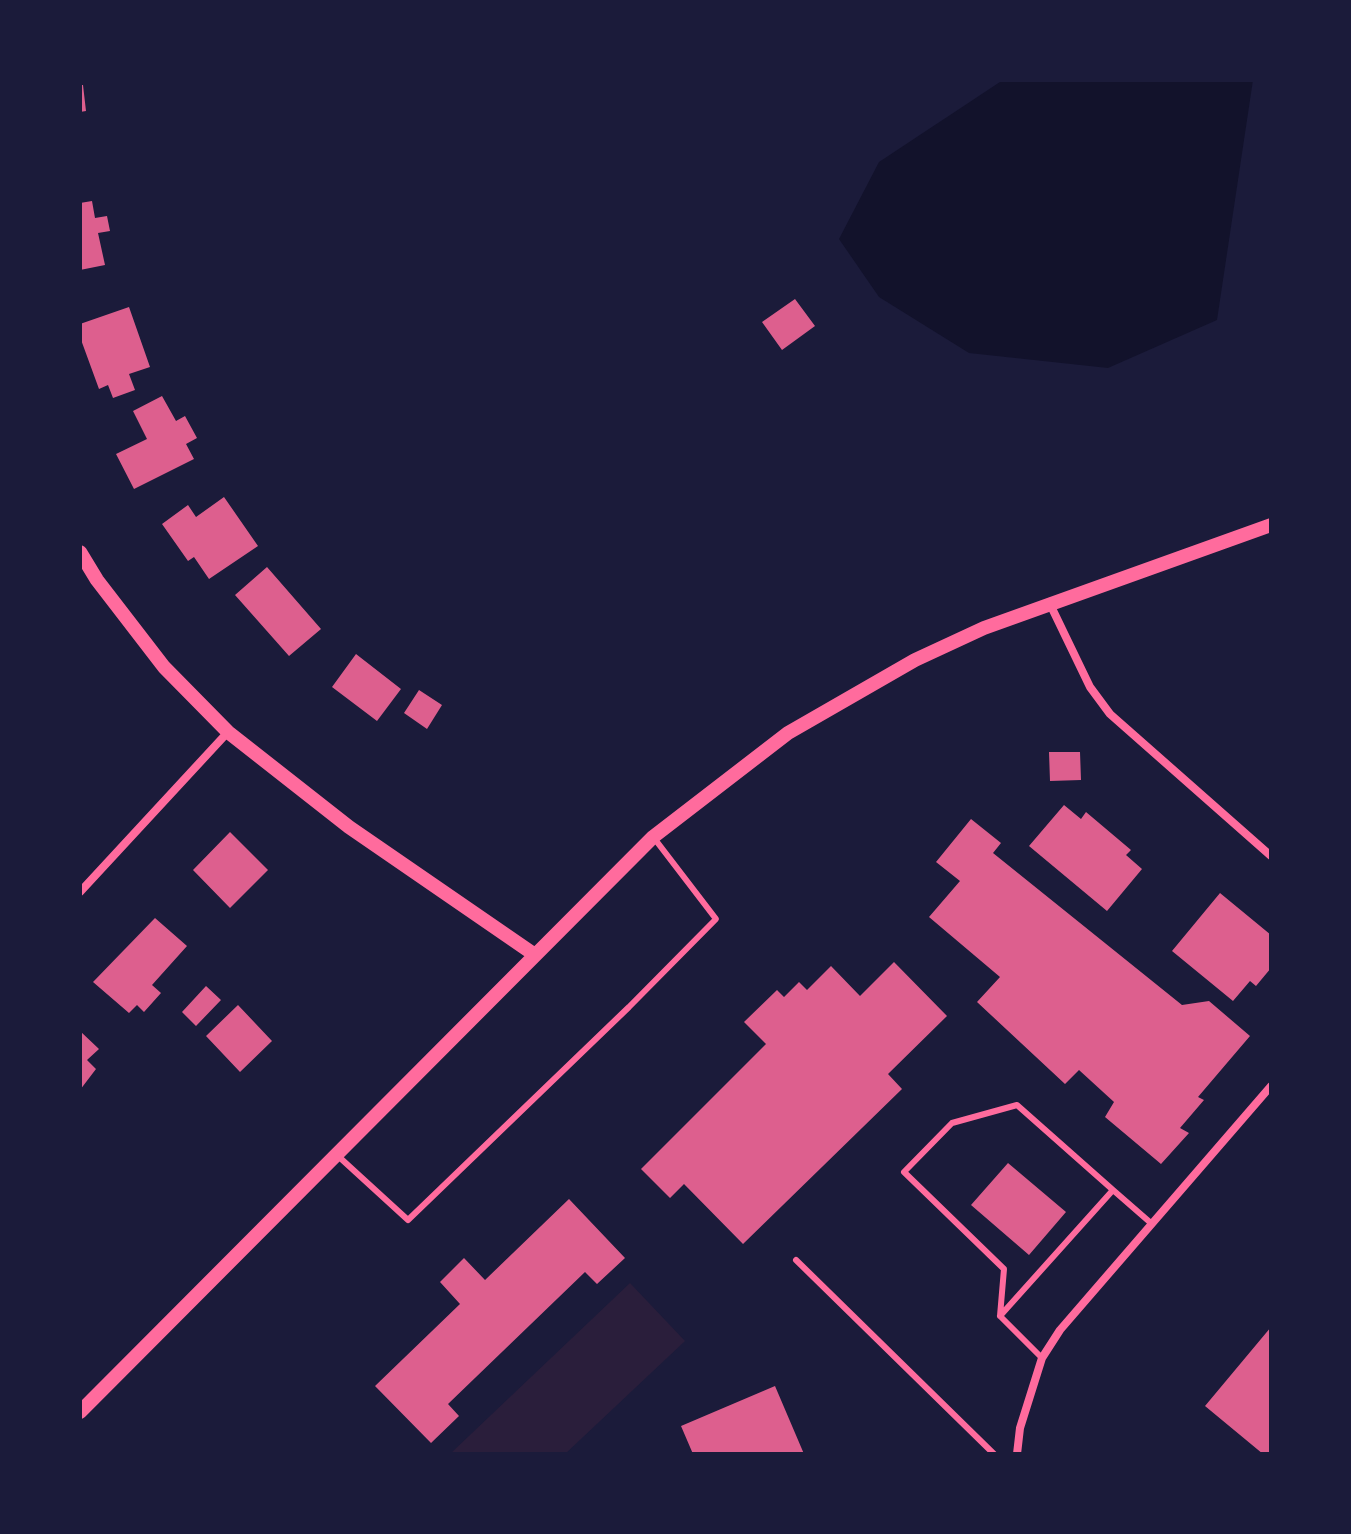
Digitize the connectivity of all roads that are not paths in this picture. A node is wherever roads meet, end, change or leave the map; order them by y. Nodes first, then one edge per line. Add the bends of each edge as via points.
1 (1271, 525) edge
2 (80, 552) edge
3 (1049, 602) junction
4 (228, 732) junction
5 (653, 837) junction
6 (1271, 856) edge
7 (80, 892) edge
8 (535, 955) junction
9 (1271, 1086) edge
10 (338, 1156) junction
11 (1113, 1190) junction
12 (1152, 1224) junction
13 (796, 1260) dead end
14 (1000, 1316) junction
15 (1042, 1358) junction
16 (80, 1412) edge
17 (994, 1454) edge
18 (1017, 1454) edge

1 - 3 street
2 - 4 street via 164,667
3 - 5 street via 915,660 788,733
3 - 6 street via 1090,687 1110,714
4 - 7 street
4 - 8 street via 349,827
5 - 8 street
5 - 10 lane via 716,919 408,1220
8 - 10 street
9 - 12 street
10 - 16 street
11 - 12 lane
11 - 14 lane
11 - 14 lane via 1017,1105 952,1123 904,1172 1004,1269
12 - 15 street
13 - 17 lane
14 - 15 lane
15 - 18 street

